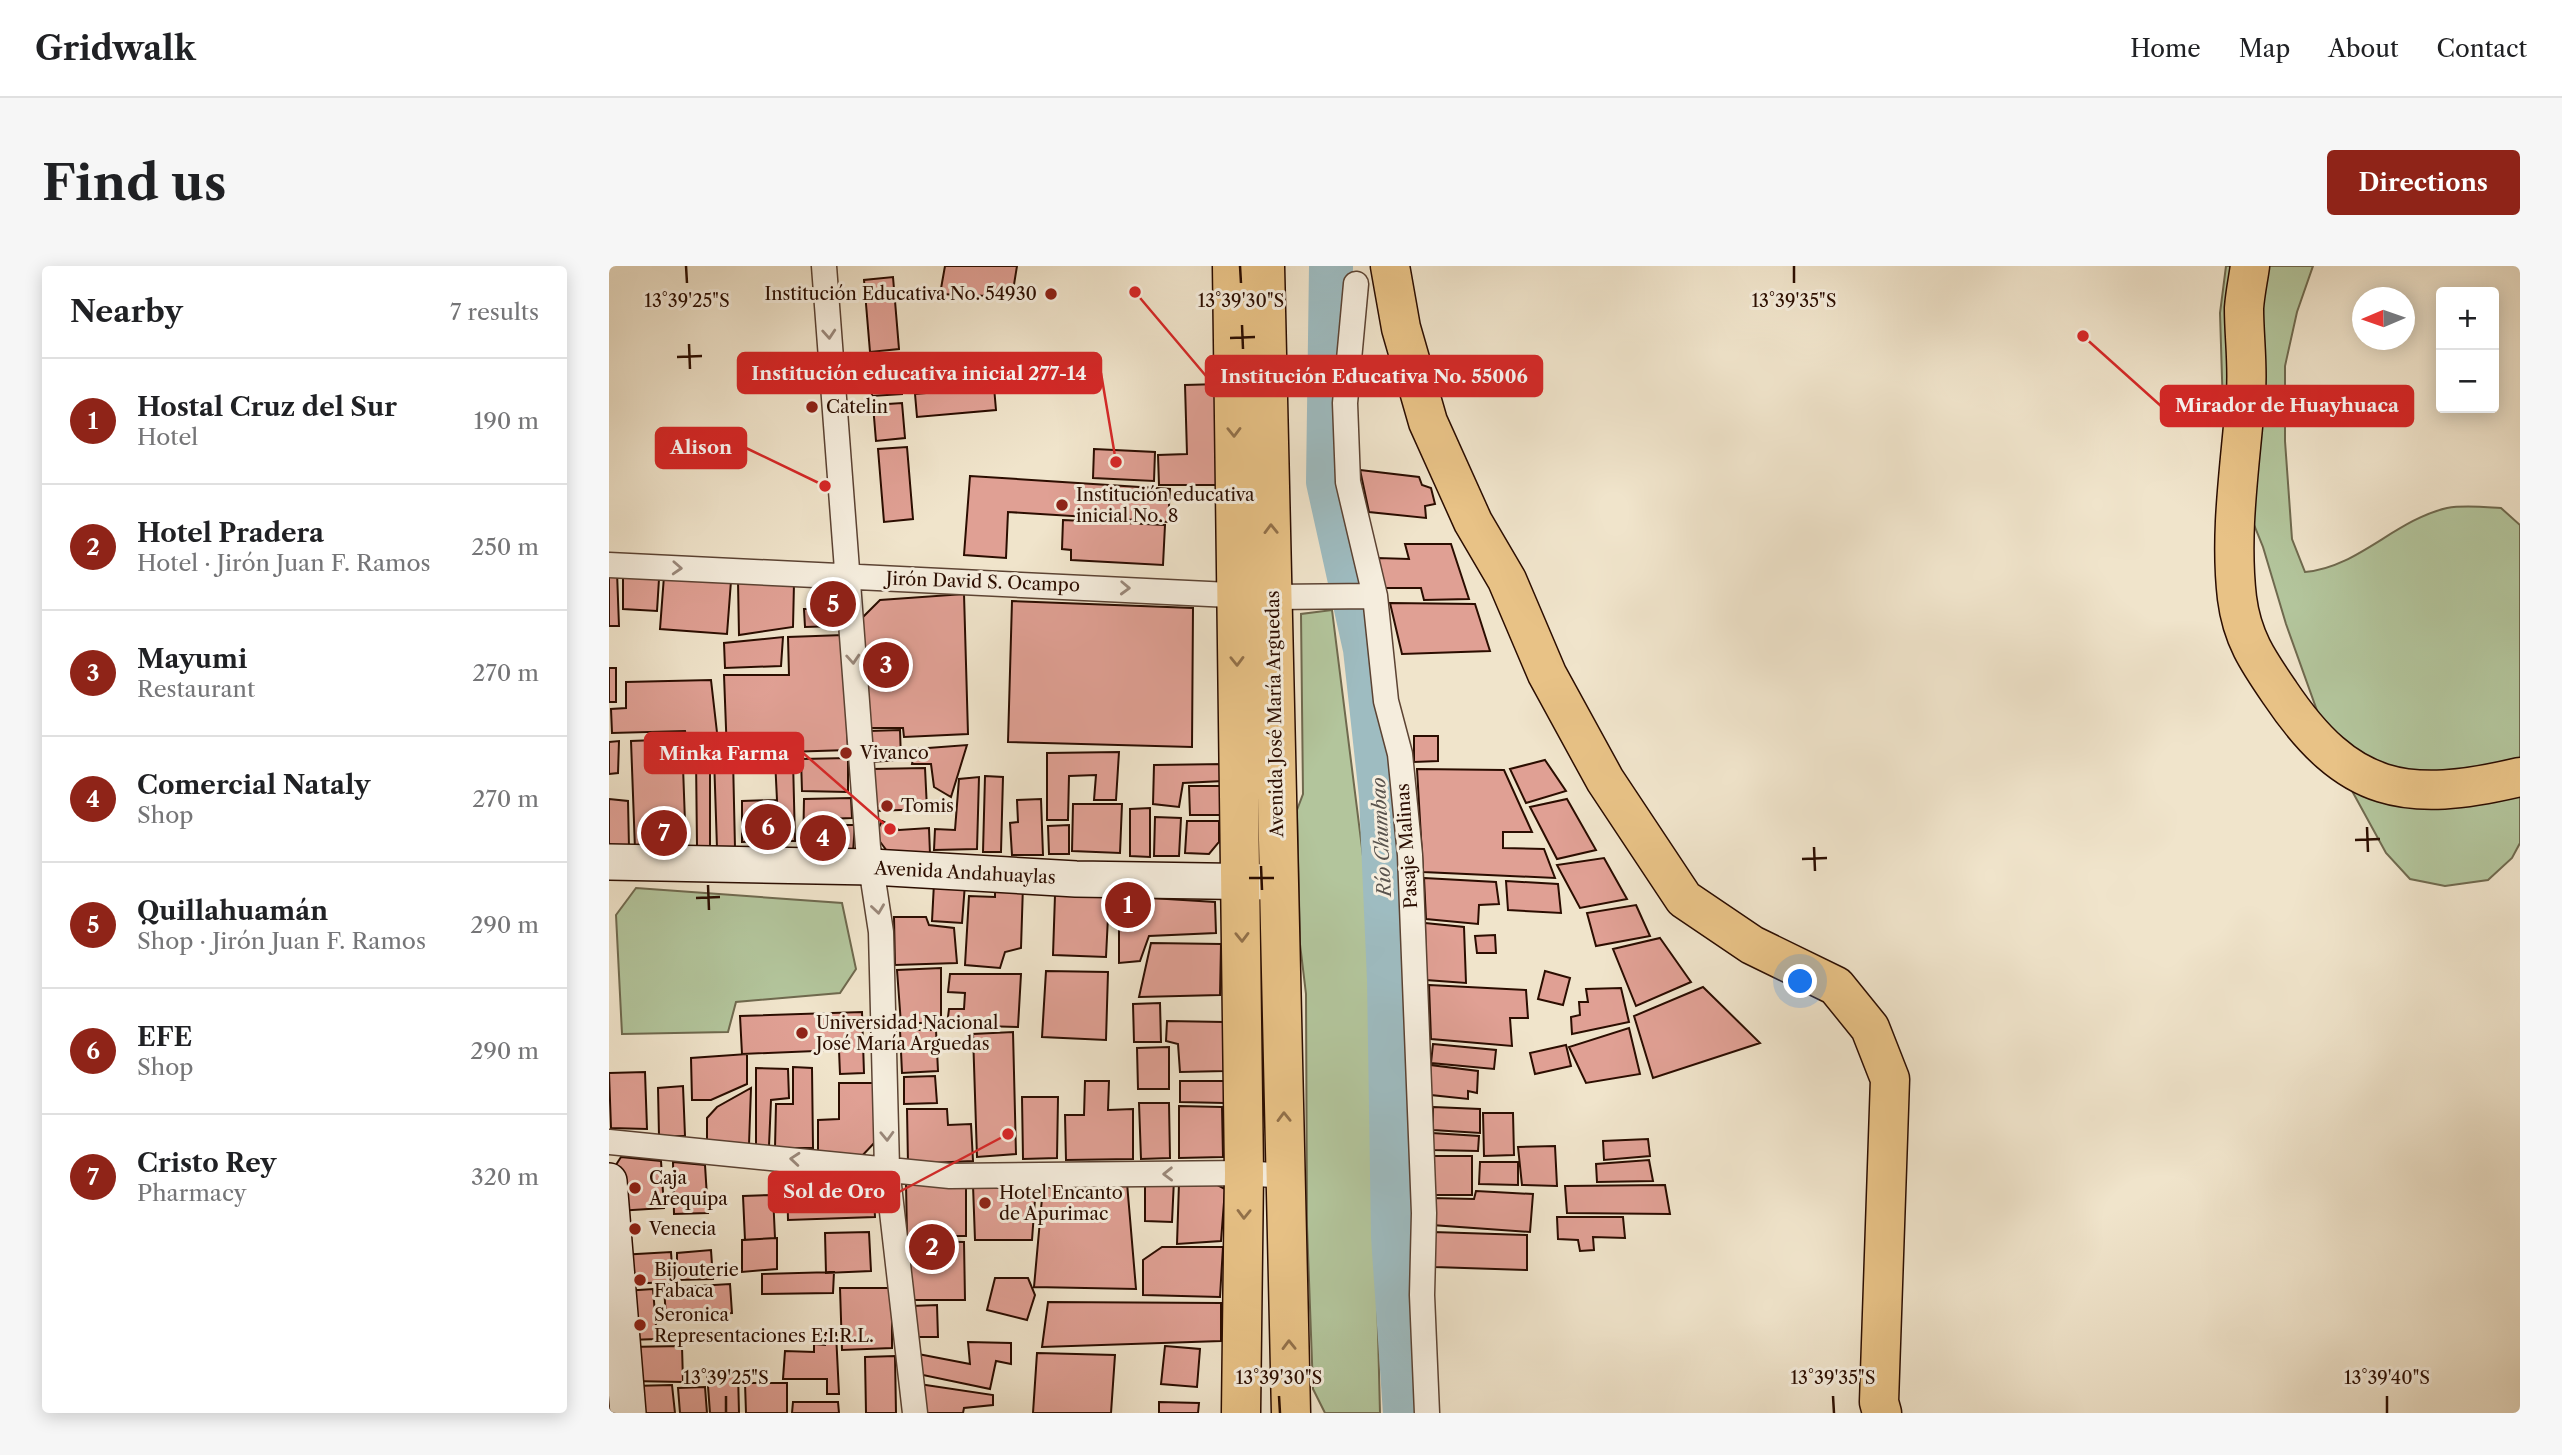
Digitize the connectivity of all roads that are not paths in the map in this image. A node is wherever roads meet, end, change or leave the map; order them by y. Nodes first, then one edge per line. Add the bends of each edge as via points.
1 (824, 266) edge
2 (1233, 266) edge
3 (1265, 266) edge
4 (1390, 266) edge
5 (2250, 266) edge
6 (1356, 284) dead end
7 (609, 565) edge
8 (847, 576) junction
9 (1254, 595) junction
10 (1372, 596) junction
11 (2520, 778) edge
12 (609, 862) edge
13 (873, 867) junction
14 (1241, 880) junction
15 (1279, 882) junction
16 (609, 1142) edge
17 (887, 1168) junction
18 (1244, 1173) junction
19 (1286, 1176) junction
20 (609, 1181) edge
21 (628, 1413) edge
22 (915, 1413) edge
23 (1241, 1413) edge
24 (1291, 1413) edge
25 (1427, 1413) edge
26 (1882, 1413) edge

1 -> 8 street
2 -> 9 highway, Avenida José María Arguedas
9 -> 3 highway, Avenida José María Arguedas
4 - 26 highway via 1401,328 1428,422 1473,522 1507,580 1547,674 1605,780 1684,899 1752,945 1836,986 1870,1028 1890,1079
5 - 11 highway via 2244,306 2246,389 2235,513 2237,598 2248,646 2299,723 2341,765 2381,785 2431,791 2469,789
6 - 10 street, Pasaje Malinas via 1345,403 1348,482
7 -> 8 street, Jirón David S. Ocampo
8 -> 9 street, Jirón David S. Ocampo
8 -> 13 street
9 - 10 street, Jirón David S. Ocampo
9 -> 14 highway, Avenida José María Arguedas
9 - 15 highway, Avenida José María Arguedas via 1273,752
10 - 25 street, Pasaje Malinas via 1386,701 1399,754 1410,855
12 - 13 street, Avenida Andahuaylas
13 - 14 street, Avenida Andahuaylas via 1076,880
13 -> 17 street via 881,932
14 - 15 street, Avenida Andahuaylas
14 -> 18 highway, Avenida José María Arguedas
19 -> 15 highway, Avenida José María Arguedas
17 -> 16 street
18 -> 17 street via 950,1176
17 - 22 street
18 - 19 street
18 -> 23 highway, Avenida José María Arguedas
24 -> 19 highway, Avenida José María Arguedas
20 - 21 street

